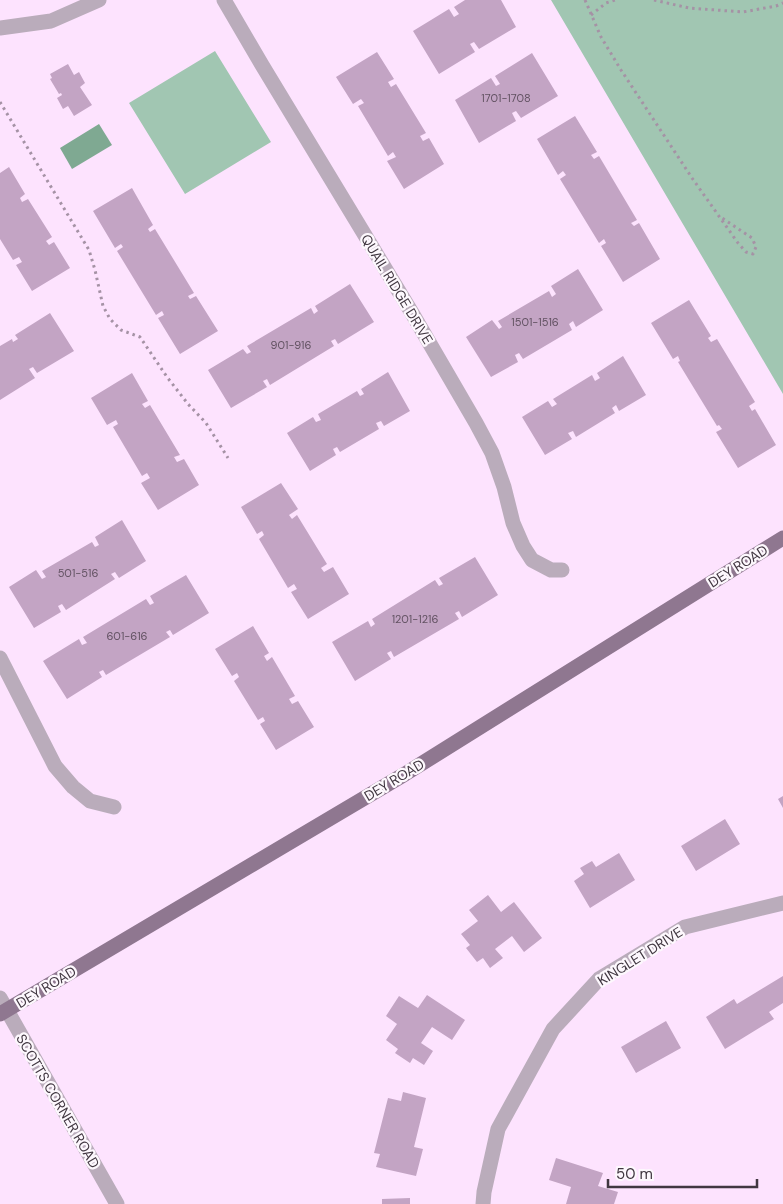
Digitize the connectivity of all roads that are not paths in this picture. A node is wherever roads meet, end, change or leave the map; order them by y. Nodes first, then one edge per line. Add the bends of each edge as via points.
1 (99, 0) edge
2 (224, 0) edge
3 (0, 28) edge
4 (783, 538) edge
5 (562, 570) dead end
6 (0, 658) edge
7 (114, 807) dead end
8 (783, 903) edge
9 (2, 1007) edge
10 (117, 1204) edge
11 (483, 1204) edge

1 - 3 street via 52,21
2 - 5 street, QUAIL RIDGE DRIVE via 476,423 492,453 522,546 532,560 551,570
4 - 9 main road, DEY ROAD via 404,774
6 - 7 street via 55,766 90,801
8 - 11 street, KINGLET DRIVE via 685,927 599,979 553,1029 498,1128
9 - 10 street, SCOTTS CORNER ROAD

